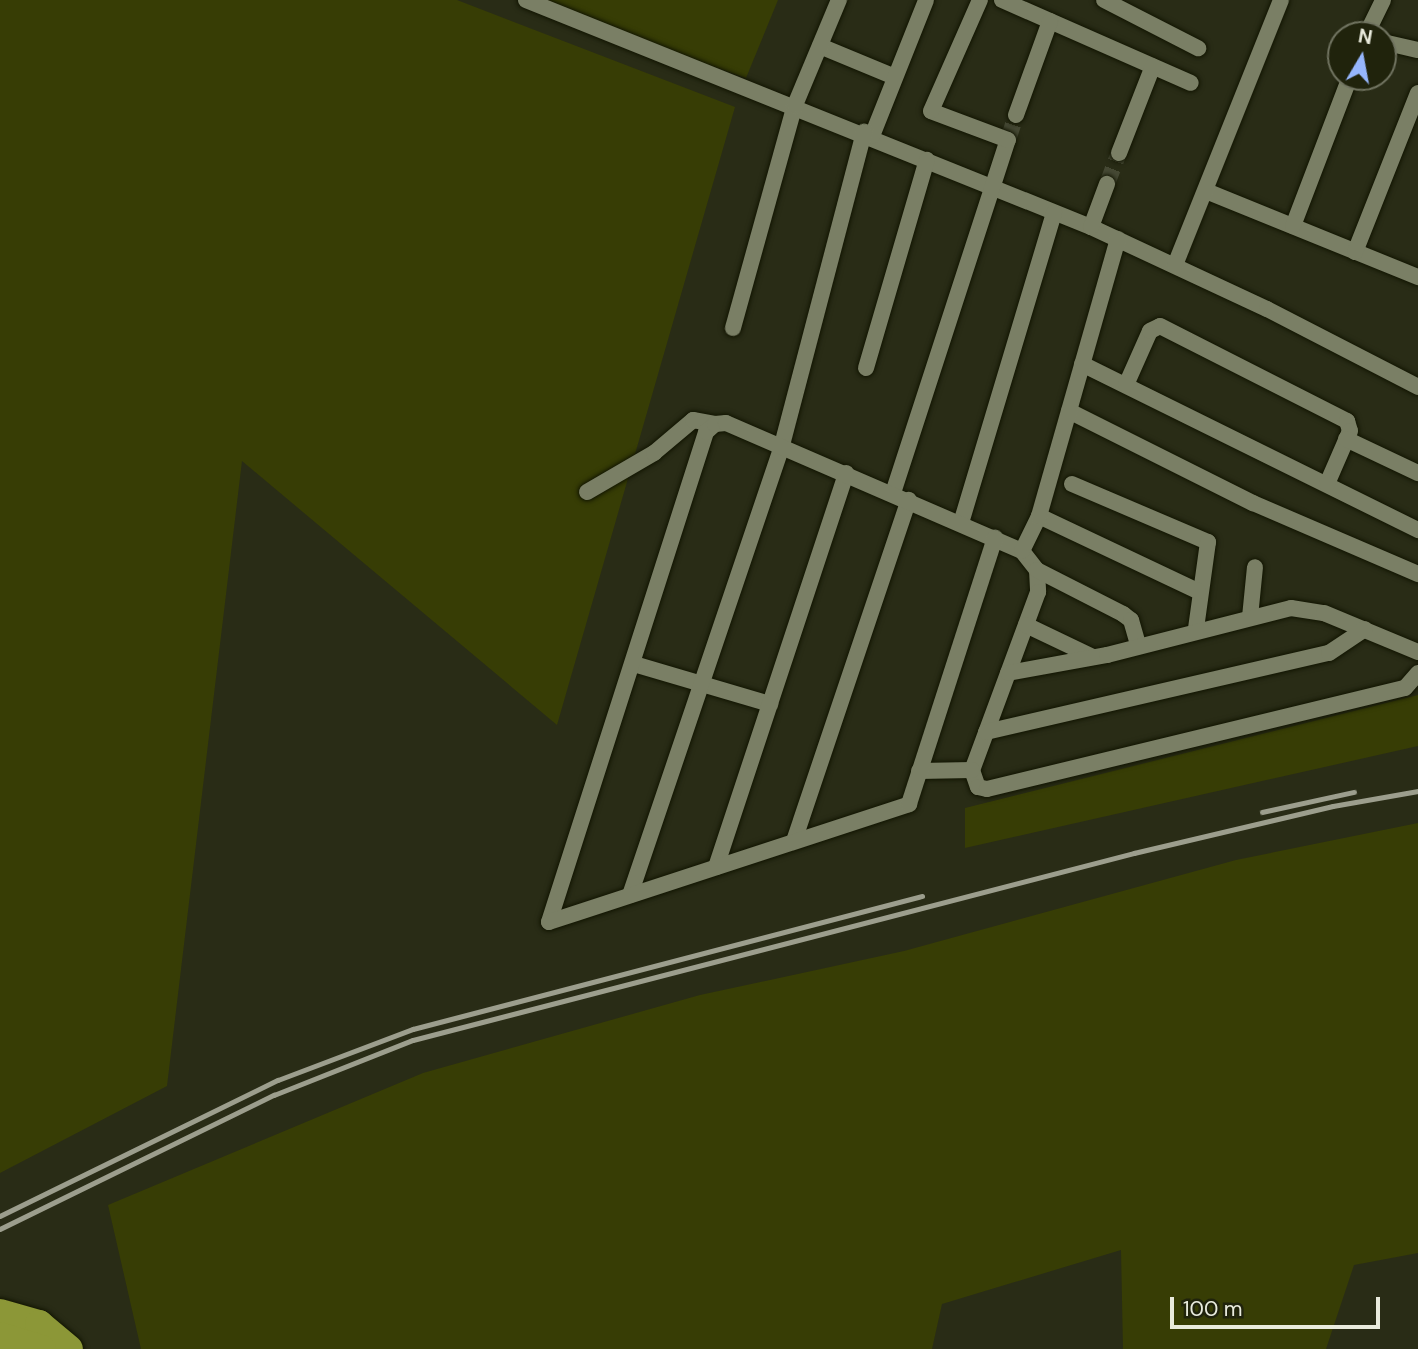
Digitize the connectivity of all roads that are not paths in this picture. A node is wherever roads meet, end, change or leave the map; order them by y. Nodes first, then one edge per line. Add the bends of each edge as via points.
1 (526, 0) edge
2 (839, 0) edge
3 (926, 0) edge
4 (980, 0) edge
5 (1002, 0) edge
6 (1104, 0) edge
7 (1281, 0) edge
8 (1383, 0) edge
9 (1050, 21) junction
10 (1373, 21) edge
11 (1397, 45) edge
12 (820, 46) junction
13 (1199, 48) dead end
14 (1418, 50) edge
15 (1153, 66) junction
16 (895, 77) junction
17 (1191, 83) dead end
18 (1345, 91) edge
19 (1418, 93) edge
20 (795, 105) junction
21 (1016, 115) tunnel mouth
22 (868, 134) junction
23 (1119, 153) tunnel mouth
24 (927, 160) junction
25 (1107, 184) tunnel mouth
26 (993, 187) junction
27 (1206, 191) junction
28 (1054, 213) junction
29 (1293, 226) junction
30 (1091, 227) junction
31 (1118, 239) junction
32 (1355, 251) junction
33 (1175, 265) junction
34 (1418, 277) edge
35 (733, 328) dead end
36 (1082, 365) junction
37 (866, 368) dead end
38 (1417, 383) edge
39 (1126, 386) junction
40 (1069, 411) junction
41 (715, 424) junction
42 (1346, 439) junction
43 (782, 444) junction
44 (846, 473) junction
45 (1418, 473) edge
46 (1072, 484) dead end
47 (1327, 484) junction
48 (587, 492) dead end
49 (893, 493) junction
50 (909, 500) junction
51 (1039, 516) junction
52 (961, 523) junction
53 (1418, 530) edge
54 (995, 538) junction
55 (1022, 551) junction
56 (1255, 566) dead end
57 (1037, 570) junction
58 (1418, 575) edge
59 (1198, 591) junction
60 (1250, 617) junction
61 (1026, 625) junction
62 (1196, 629) junction
63 (1365, 629) junction
64 (1138, 645) junction
65 (1418, 652) edge
66 (1093, 657) junction
67 (634, 664) junction
68 (1007, 673) junction
69 (1418, 673) edge
70 (702, 683) junction
71 (770, 704) junction
72 (986, 732) junction
73 (972, 770) junction
74 (919, 771) junction
75 (794, 841) junction
76 (716, 867) junction
77 (630, 895) junction
78 (0, 1313) edge
79 (0, 1336) edge
80 (42, 1349) edge
81 (69, 1349) edge

1 - 20 street
2 - 12 street
3 - 16 street
4 - 26 street via 931,111 1008,140
5 - 9 street
6 - 13 street
7 - 27 street
8 - 10 street
9 - 15 street
9 - 21 street
11 - 14 street
12 - 16 street
12 - 20 street
15 - 17 street
15 - 23 street
16 - 22 street
18 - 29 street
19 - 32 street
20 - 22 street
20 - 35 street
22 - 24 street
22 - 43 street
24 - 26 street
24 - 37 street
25 - 30 street
26 - 28 street
26 - 49 street
27 - 29 street
27 - 33 street
28 - 30 street
28 - 52 street
29 - 32 street
30 - 31 street
31 - 33 street
31 - 36 street
32 - 34 street
33 - 38 street
36 - 39 street
36 - 40 street
39 - 42 street via 1150,331 1160,326 1347,421
39 - 47 street
40 - 51 street
40 - 58 street via 1253,503
41 - 43 street via 726,423
41 - 48 street via 693,420 654,453
41 - 67 street via 706,432
42 - 45 street
42 - 47 street
43 - 44 street
43 - 70 street
44 - 49 street
44 - 71 street
46 - 59 street via 1208,542
47 - 53 street
49 - 50 street
50 - 52 street
50 - 75 street
51 - 55 street
51 - 59 street
52 - 54 street
54 - 55 street
54 - 74 street
55 - 57 street
56 - 60 street
57 - 61 street via 1038,592
57 - 64 street via 1123,614 1131,620
59 - 62 street
60 - 62 street
60 - 63 street via 1307,609
61 - 66 street
61 - 68 street
62 - 64 street
63 - 65 street
63 - 72 street via 1329,653
64 - 66 street
66 - 68 street
67 - 70 street
67 - 77 street via 549,922
68 - 72 street
69 - 73 street via 1405,688 988,789 978,787
70 - 71 street
70 - 77 street
71 - 76 street
72 - 73 street
73 - 74 street
74 - 75 street via 909,804
75 - 76 street
76 - 77 street
78 - 81 highway via 20,1316 54,1332
79 - 80 highway

